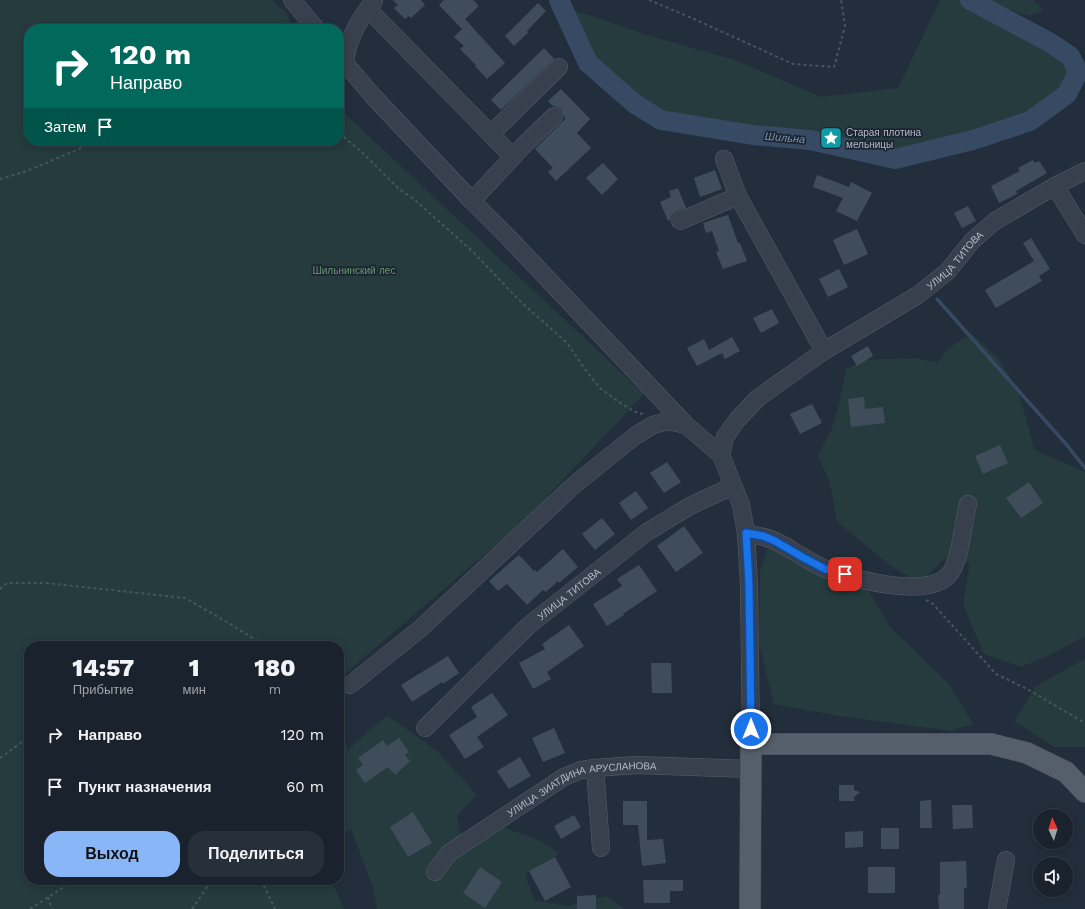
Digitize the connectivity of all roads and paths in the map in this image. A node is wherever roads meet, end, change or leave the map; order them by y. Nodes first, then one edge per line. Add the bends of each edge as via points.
1 (292, 0) edge
2 (649, 0) edge
3 (840, 0) edge
4 (372, 4) edge
5 (312, 24) edge
6 (344, 55) edge
7 (344, 61) edge
8 (559, 67) dead end
9 (554, 116) dead end
10 (491, 134) junction
11 (344, 137) edge
12 (86, 146) edge
13 (513, 157) junction
14 (724, 159) dead end
15 (1085, 171) edge
16 (0, 179) edge
17 (1055, 186) junction
18 (738, 196) junction
19 (472, 201) junction
20 (680, 220) dead end
21 (1085, 235) edge
22 (824, 351) junction
23 (646, 415) dead end
24 (686, 425) junction
25 (721, 455) junction
26 (733, 486) junction
27 (968, 504) dead end
28 (746, 533) junction
29 (904, 587) junction
30 (0, 589) edge
31 (257, 641) edge
32 (350, 685) dead end
33 (1085, 723) edge
34 (425, 728) dead end
35 (24, 741) edge
36 (751, 744) junction
37 (0, 758) edge
38 (595, 768) junction
39 (751, 769) junction
40 (1085, 792) edge
41 (601, 848) dead end
42 (1006, 860) dead end
43 (435, 872) dead end
44 (68, 885) edge
45 (208, 885) edge
46 (263, 885) edge
47 (48, 898) junction
48 (30, 909) edge
49 (52, 909) edge
50 (192, 909) edge
51 (275, 909) edge
52 (750, 909) edge
53 (997, 909) edge

1 - 5 street
2 - 3 path via 793,64 834,67 845,26
4 - 6 street via 350,39
4 - 10 street
7 - 19 street via 372,95
8 - 10 street
9 - 13 street
10 - 13 street
11 - 23 path via 472,252 521,302 567,343 602,389 635,412
12 - 16 path via 28,171
13 - 19 street
14 - 18 street
15 - 17 street, УЛИЦА ТИТОВА
17 - 21 street
17 - 22 street, УЛИЦА ТИТОВА via 995,221 972,241 948,271 918,295
18 - 20 street
18 - 22 street
19 - 24 street
22 - 25 street, УЛИЦА ТИТОВА via 758,398 725,437
24 - 25 street
24 - 32 street via 668,421 653,425 635,436 574,485 420,629
25 - 26 street
26 - 28 street via 741,505
26 - 34 street, УЛИЦА ТИТОВА via 690,506 647,532 528,626
27 - 29 street via 959,546 950,572 934,584
28 - 29 street via 775,541 825,569
28 - 36 street
29 - 33 path via 934,604 996,674
30 - 31 path via 7,583 46,583 185,598
35 - 37 path
36 - 39 main road
36 - 40 main road via 991,744 1027,753 1066,772
38 - 39 street, УЛИЦА ЗИАТДИНА АРУСЛАНОВА via 636,765
38 - 41 street
38 - 43 street, УЛИЦА ЗИАТДИНА АРУСЛАНОВА via 564,776 449,853
39 - 52 main road
42 - 53 street
44 - 47 path
45 - 50 path
46 - 51 path
47 - 48 path
47 - 49 path

